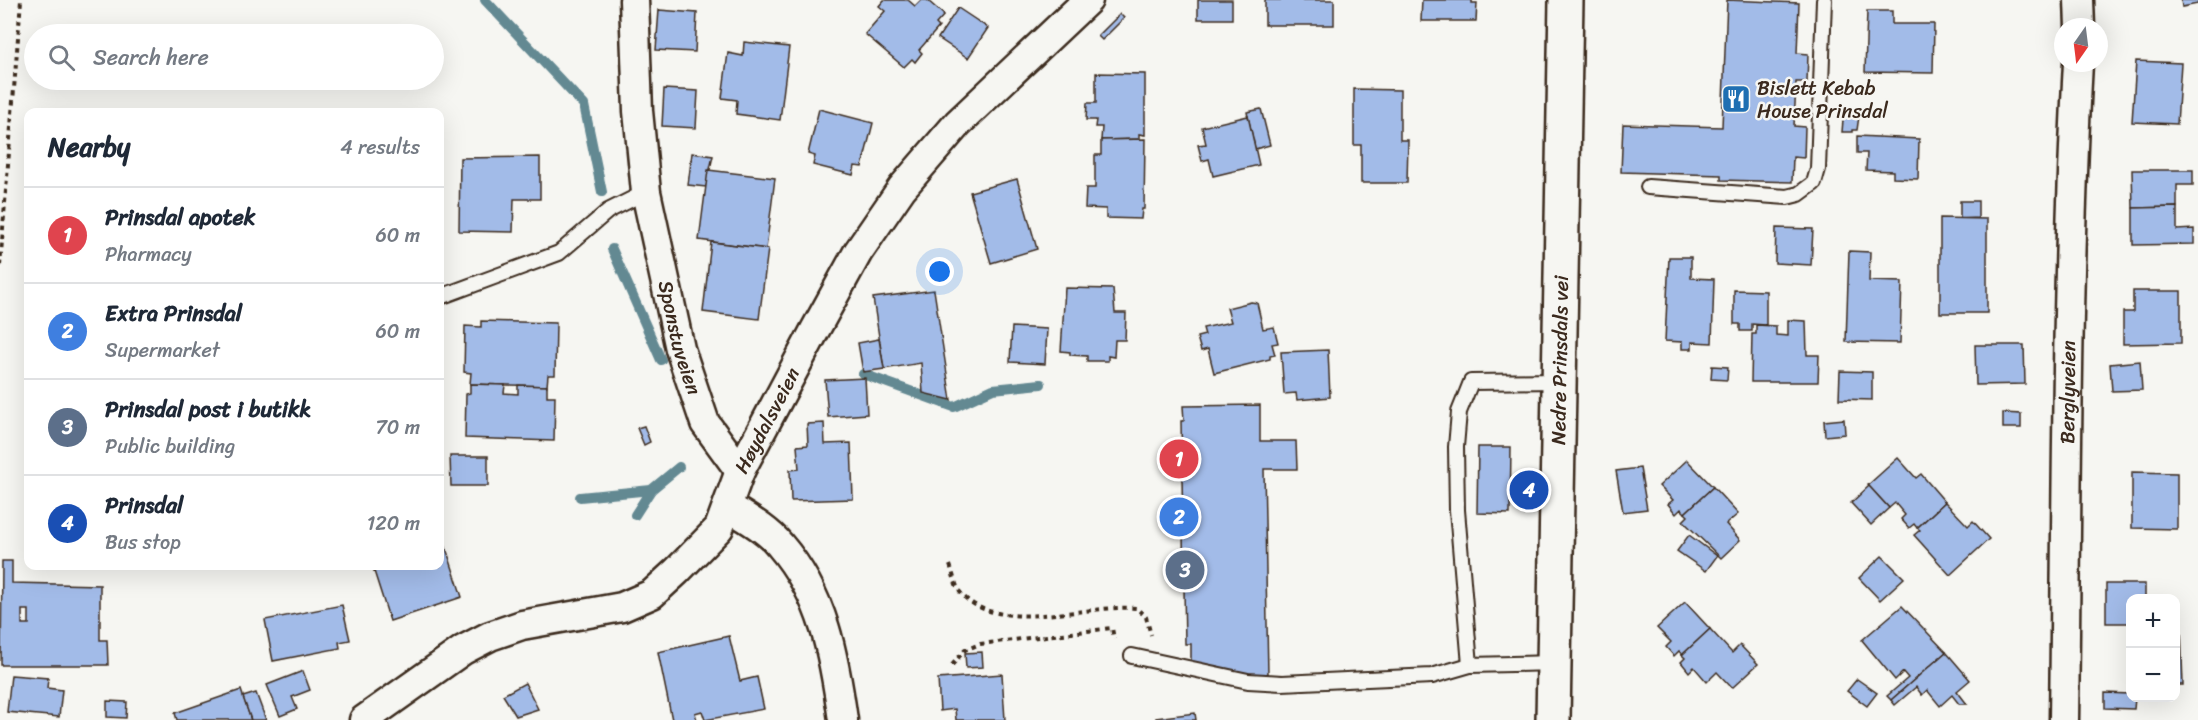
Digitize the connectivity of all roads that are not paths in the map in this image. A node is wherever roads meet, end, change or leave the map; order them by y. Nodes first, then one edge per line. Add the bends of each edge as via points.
1 (634, 0) edge
2 (1088, 0) edge
3 (1566, 0) edge
4 (1824, 0) edge
5 (2079, 0) edge
6 (2080, 18) edge
7 (2078, 72) edge
8 (1648, 187) dead end
9 (646, 192) junction
10 (444, 296) edge
11 (1559, 381) junction
12 (740, 471) junction
13 (729, 507) junction
14 (1132, 656) dead end
15 (1554, 663) junction
16 (1470, 665) junction
17 (364, 720) edge
18 (843, 720) edge
19 (1553, 720) edge
20 (2064, 720) edge

1 - 9 street, Sponstuveien
2 - 12 street, Høydalsveien via 958,123 902,188 858,252
3 - 11 main road, Nedre Prinsdals vei
4 - 8 lane via 1818,169 1814,183 1787,197
5 - 6 street
7 - 20 street, Berglyveien via 2064,552
9 - 10 lane via 608,211 559,253
9 - 12 street, Sponstuveien via 680,349 701,413 715,440
11 - 15 main road, Nedre Prinsdals vei
11 - 16 lane via 1471,382 1459,412 1457,510
12 - 13 street, Høydalsveien
13 - 17 street, Høydalsveien via 719,528 652,594 622,607 522,625 490,636 462,650
13 - 18 street via 779,543 808,584 834,658
14 - 16 lane via 1264,682 1432,676
15 - 16 lane
15 - 19 main road, Nedre Prinsdals vei

